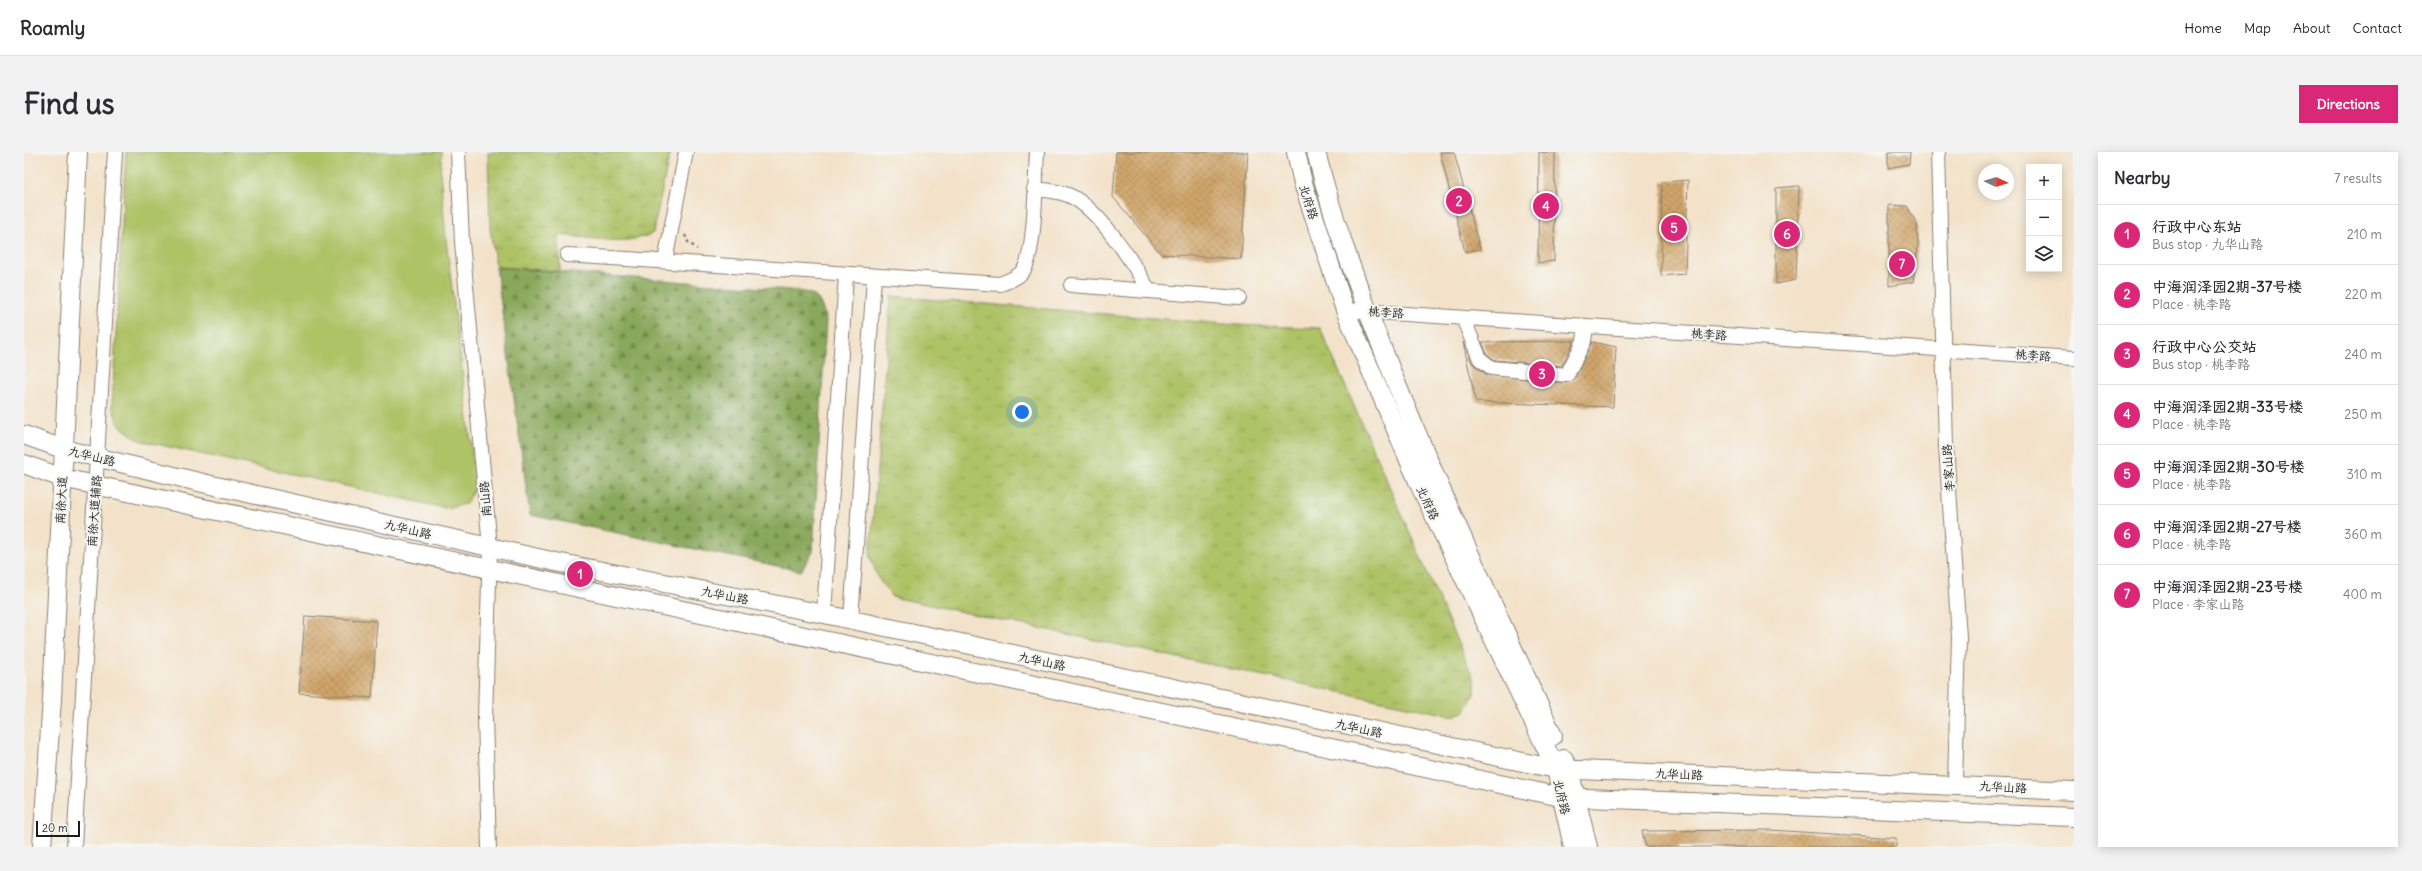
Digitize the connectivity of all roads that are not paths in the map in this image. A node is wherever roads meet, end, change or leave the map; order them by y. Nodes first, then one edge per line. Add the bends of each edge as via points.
1 (78, 152) edge
2 (115, 152) edge
3 (458, 152) edge
4 (686, 152) edge
5 (1037, 152) edge
6 (1296, 152) edge
7 (1316, 152) edge
8 (1938, 152) edge
9 (1034, 189) junction
10 (567, 255) dead end
11 (664, 261) junction
12 (846, 275) junction
13 (874, 277) junction
14 (1071, 285) dead end
15 (1149, 291) junction
16 (1239, 298) dead end
17 (1345, 310) junction
18 (1367, 311) junction
19 (1463, 318) junction
20 (1586, 326) junction
21 (1943, 349) junction
22 (2074, 358) edge
23 (24, 435) edge
24 (63, 449) junction
25 (98, 457) junction
26 (24, 464) edge
27 (62, 478) junction
28 (95, 485) junction
29 (490, 547) junction
30 (490, 570) junction
31 (824, 614) junction
32 (850, 620) junction
33 (1562, 770) junction
34 (1956, 784) junction
35 (2074, 791) edge
36 (1568, 797) junction
37 (2074, 817) edge
38 (42, 847) edge
39 (74, 847) edge
40 (489, 847) edge
41 (1573, 847) edge
42 (1588, 847) edge

1 - 24 main road, 南徐大道
2 - 25 street, 南徐大道辅路
3 - 29 street, 南山路 via 462,242
4 - 11 street
5 - 9 street
6 - 17 main road, 北府路 via 1303,183
7 - 18 main road, 北府路 via 1325,188
8 - 21 street, 李家山路
9 - 13 street via 1025,268 1016,278 1000,284
9 - 15 street via 1069,196 1088,210 1124,249
10 - 11 street
11 - 12 street
12 - 13 street
12 - 31 street
13 - 32 street
14 - 15 street
15 - 16 street
17 - 18 street, 桃李路
17 - 33 main road, 北府路 via 1420,486
18 - 19 street, 桃李路
18 - 33 main road, 北府路 via 1438,484
19 - 20 street, 桃李路
19 - 20 street via 1480,359 1492,368 1567,375 1584,341
20 - 21 street, 桃李路
21 - 22 street, 桃李路
21 - 34 street, 李家山路 via 1946,446 1959,637
23 - 24 main road, 九华山路
24 - 25 main road, 九华山路
24 - 27 main road, 南徐大道
25 - 28 street, 南徐大道辅路
25 - 29 main road, 九华山路
26 - 27 main road, 九华山路
27 - 28 main road, 九华山路
27 - 38 main road, 南徐大道
28 - 30 main road, 九华山路
28 - 39 street, 南徐大道辅路
29 - 30 street, 南山路
29 - 31 main road, 九华山路
30 - 36 main road, 九华山路
30 - 40 street, 南山路 via 485,718
31 - 32 main road, 九华山路
32 - 33 main road, 九华山路
33 - 34 main road, 九华山路
33 - 36 main road, 北府路
34 - 35 main road, 九华山路
36 - 37 main road, 九华山路
36 - 41 main road, 北府路
36 - 42 main road, 北府路

